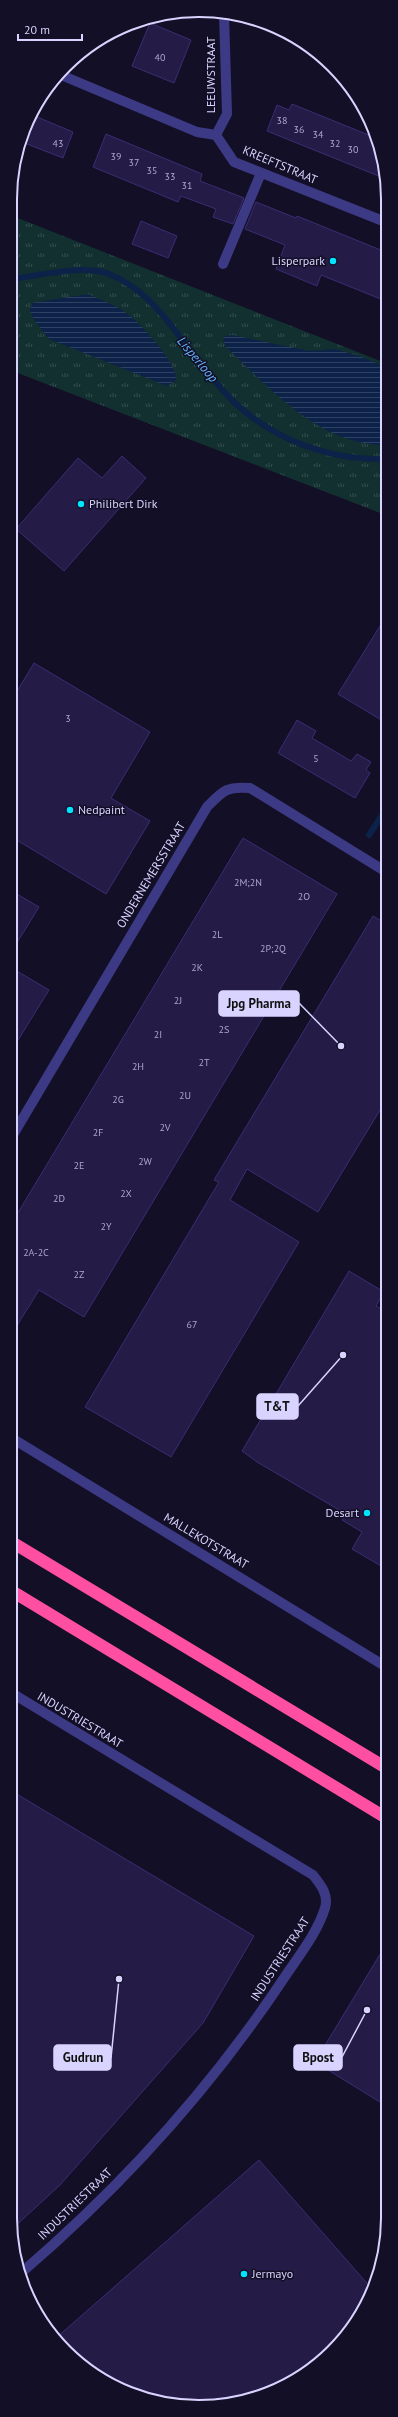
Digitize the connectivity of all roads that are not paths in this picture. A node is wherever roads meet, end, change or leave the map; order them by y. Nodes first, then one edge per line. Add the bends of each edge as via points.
1 (224, 19) edge
2 (64, 77) edge
3 (216, 135) junction
4 (261, 173) junction
5 (381, 220) edge
6 (223, 264) dead end
7 (381, 869) edge
8 (17, 1128) edge
9 (17, 1441) edge
10 (17, 1545) edge
11 (17, 1594) edge
12 (381, 1664) edge
13 (17, 1696) edge
14 (381, 1765) edge
15 (381, 1815) edge
16 (25, 2270) edge

1 - 3 street, LEEUWSTRAAT via 227,114
2 - 3 street via 198,132
3 - 4 street, KREEFTSTRAAT via 234,162
4 - 5 street, KREEFTSTRAAT
4 - 6 street
7 - 8 street, ONDERNEMERSSTRAAT via 250,788 226,789 207,808
9 - 12 street, MALLEKOTSTRAAT
10 - 14 highway
11 - 15 highway
13 - 16 street, INDUSTRIESTRAAT via 313,1876 326,1896 326,1907 312,1935 256,2019 185,2109 108,2191

